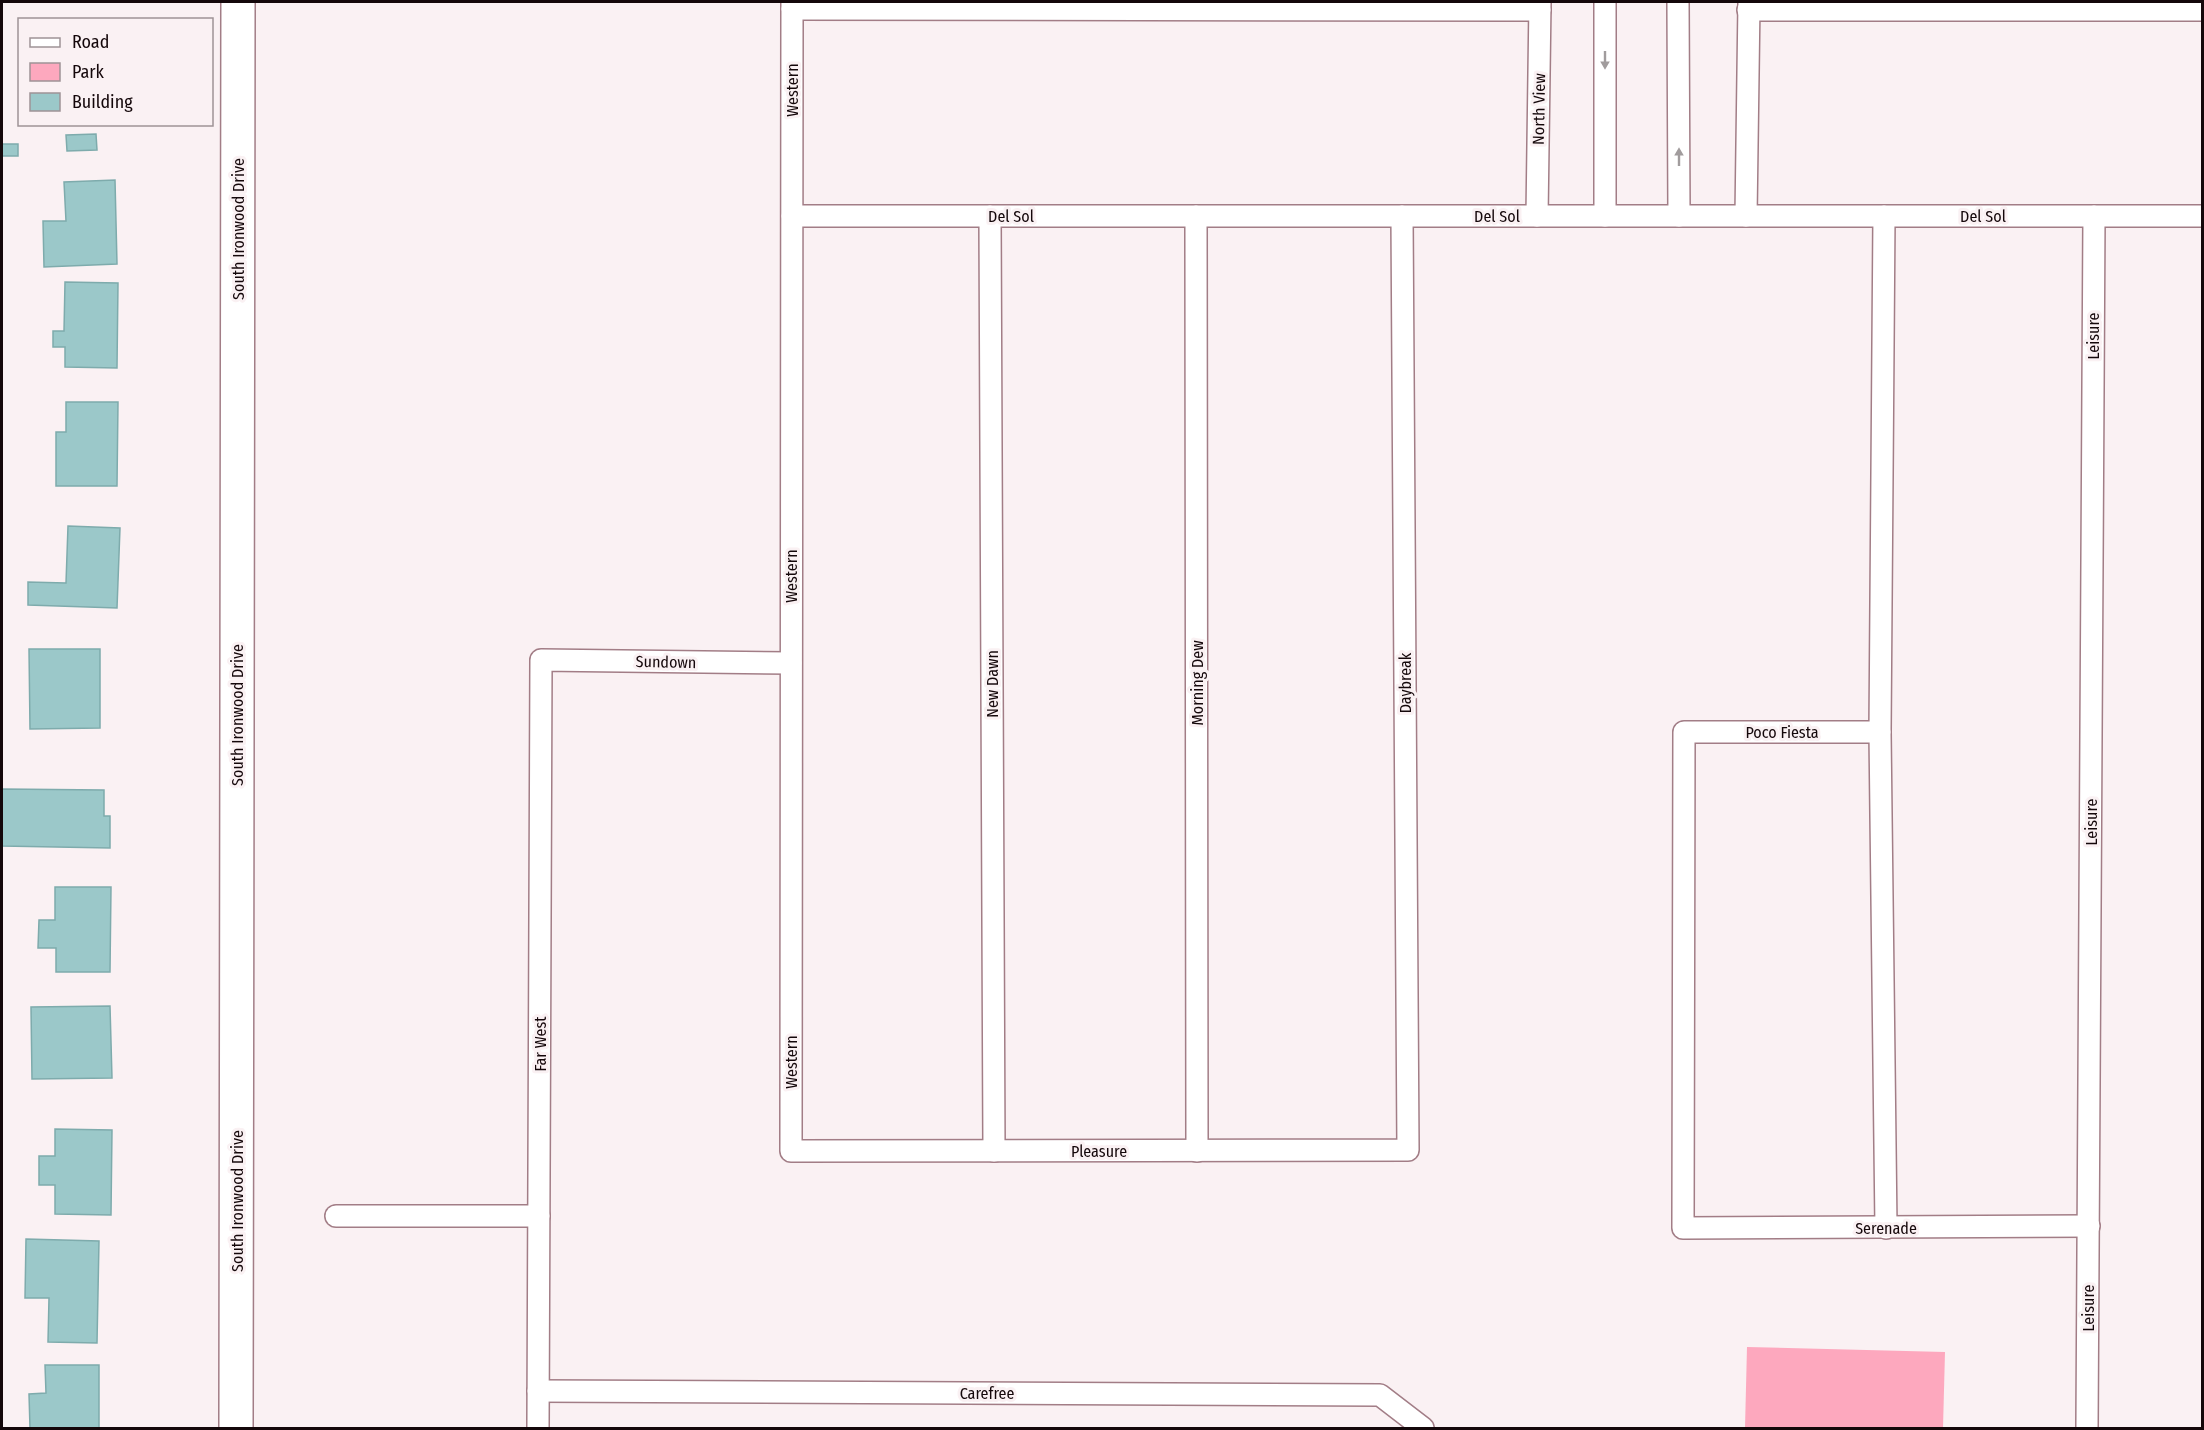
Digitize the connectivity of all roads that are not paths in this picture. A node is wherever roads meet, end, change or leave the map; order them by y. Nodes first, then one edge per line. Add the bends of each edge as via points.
1 (238, 2) edge
2 (1605, 2) edge
3 (1678, 2) edge
4 (792, 5) edge
5 (1540, 6) edge
6 (1748, 6) edge
7 (2202, 10) edge
8 (792, 216) junction
9 (990, 216) junction
10 (1196, 216) junction
11 (1402, 216) junction
12 (1538, 216) junction
13 (1605, 216) junction
14 (1679, 216) junction
15 (1746, 216) junction
16 (1884, 216) junction
17 (2094, 216) junction
18 (2202, 216) edge
19 (541, 660) joint
20 (791, 663) junction
21 (1880, 732) junction
22 (1408, 1150) joint
23 (791, 1151) joint
24 (994, 1151) junction
25 (1197, 1151) junction
26 (336, 1216) dead end
27 (539, 1216) junction
28 (2089, 1226) junction
29 (1683, 1227) joint
30 (1886, 1228) junction
31 (538, 1391) junction
32 (236, 1428) edge
33 (538, 1428) edge
34 (1424, 1428) edge
35 (2087, 1428) edge

1 - 32 main road, South Ironwood Drive
2 -> 13 lane
14 -> 3 lane
4 - 5 lane
4 - 8 lane, Western
5 - 12 lane, North View
6 - 7 lane
6 - 15 lane
8 - 9 lane, Del Sol
8 - 20 lane, Western
9 - 10 lane, Del Sol
9 - 24 lane, New Dawn
10 - 11 lane, Del Sol
10 - 25 lane, Morning Dew
11 - 12 lane, Del Sol
11 - 22 lane, Daybreak
12 - 13 lane, Del Sol
13 - 14 lane, Del Sol
14 - 15 lane, Del Sol
15 - 16 lane, Del Sol
16 - 17 lane, Del Sol
16 - 21 lane
17 - 18 lane, Del Sol
17 - 28 lane, Leisure
19 - 20 lane, Sundown
19 - 27 lane, Far West
20 - 23 lane, Western
21 - 29 lane, Poco Fiesta via 1684,732
21 - 30 lane
22 - 25 lane, Pleasure
23 - 24 lane, Pleasure
24 - 25 lane, Pleasure
26 - 27 lane
27 - 31 lane, Far West
28 - 30 lane, Serenade
28 - 35 lane, Leisure
29 - 30 lane, Serenade
31 - 33 lane, Far West
31 - 34 lane, Carefree via 1380,1395

